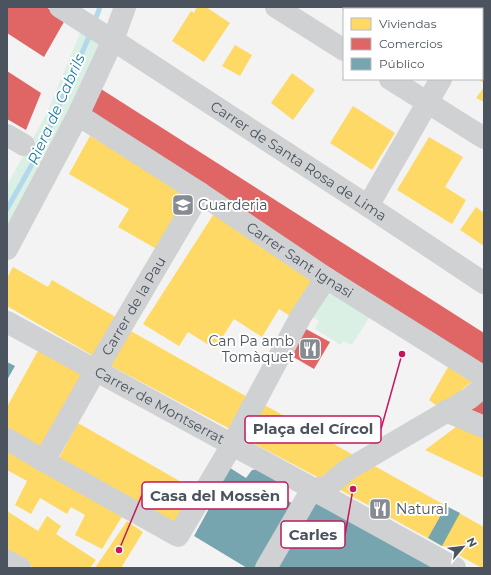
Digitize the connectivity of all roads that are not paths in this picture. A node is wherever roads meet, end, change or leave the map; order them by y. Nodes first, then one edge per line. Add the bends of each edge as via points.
1 (276, 7) edge
2 (69, 11) edge
3 (123, 12) edge
4 (113, 40) junction
5 (343, 49) edge
6 (392, 80) edge
7 (440, 80) edge
8 (428, 103) junction
9 (78, 115) junction
10 (484, 138) edge
11 (200, 193) junction
12 (368, 206) junction
13 (7, 249) edge
14 (326, 278) junction
15 (484, 283) edge
16 (7, 322) edge
17 (96, 370) junction
18 (484, 376) edge
19 (484, 386) edge
20 (446, 411) junction
21 (484, 427) edge
22 (7, 440) edge
23 (232, 445) junction
24 (44, 461) junction
25 (312, 489) junction
26 (7, 561) edge
27 (20, 568) edge
28 (266, 568) edge
29 (455, 568) edge

1 - 5 street
2 - 3 street via 95,20 110,12
2 - 4 street, Carrer de Santa Rosa de Lima
3 - 4 street
4 - 9 street
4 - 12 street, Carrer de Santa Rosa de Lima
6 - 8 street
7 - 8 street
8 - 10 street
8 - 12 street
9 - 11 street, Carrer Sant Ignasi
9 - 13 street
11 - 14 street, Carrer Sant Ignasi
11 - 17 street, Carrer de la Pau
12 - 15 street, Carrer de Santa Rosa de Lima
14 - 18 street, Carrer Sant Ignasi
14 - 23 street via 301,316
16 - 17 street, Carrer de Montserrat
17 - 23 street, Carrer de Montserrat
17 - 24 street, Carrer de la Pau
19 - 20 street via 470,398
20 - 21 street
20 - 25 street via 346,470 327,487
22 - 24 street
23 - 24 street via 178,536
23 - 25 street, Carrer de Montserrat
25 - 28 street
25 - 29 street, Carrer de Montserrat
26 - 27 street

